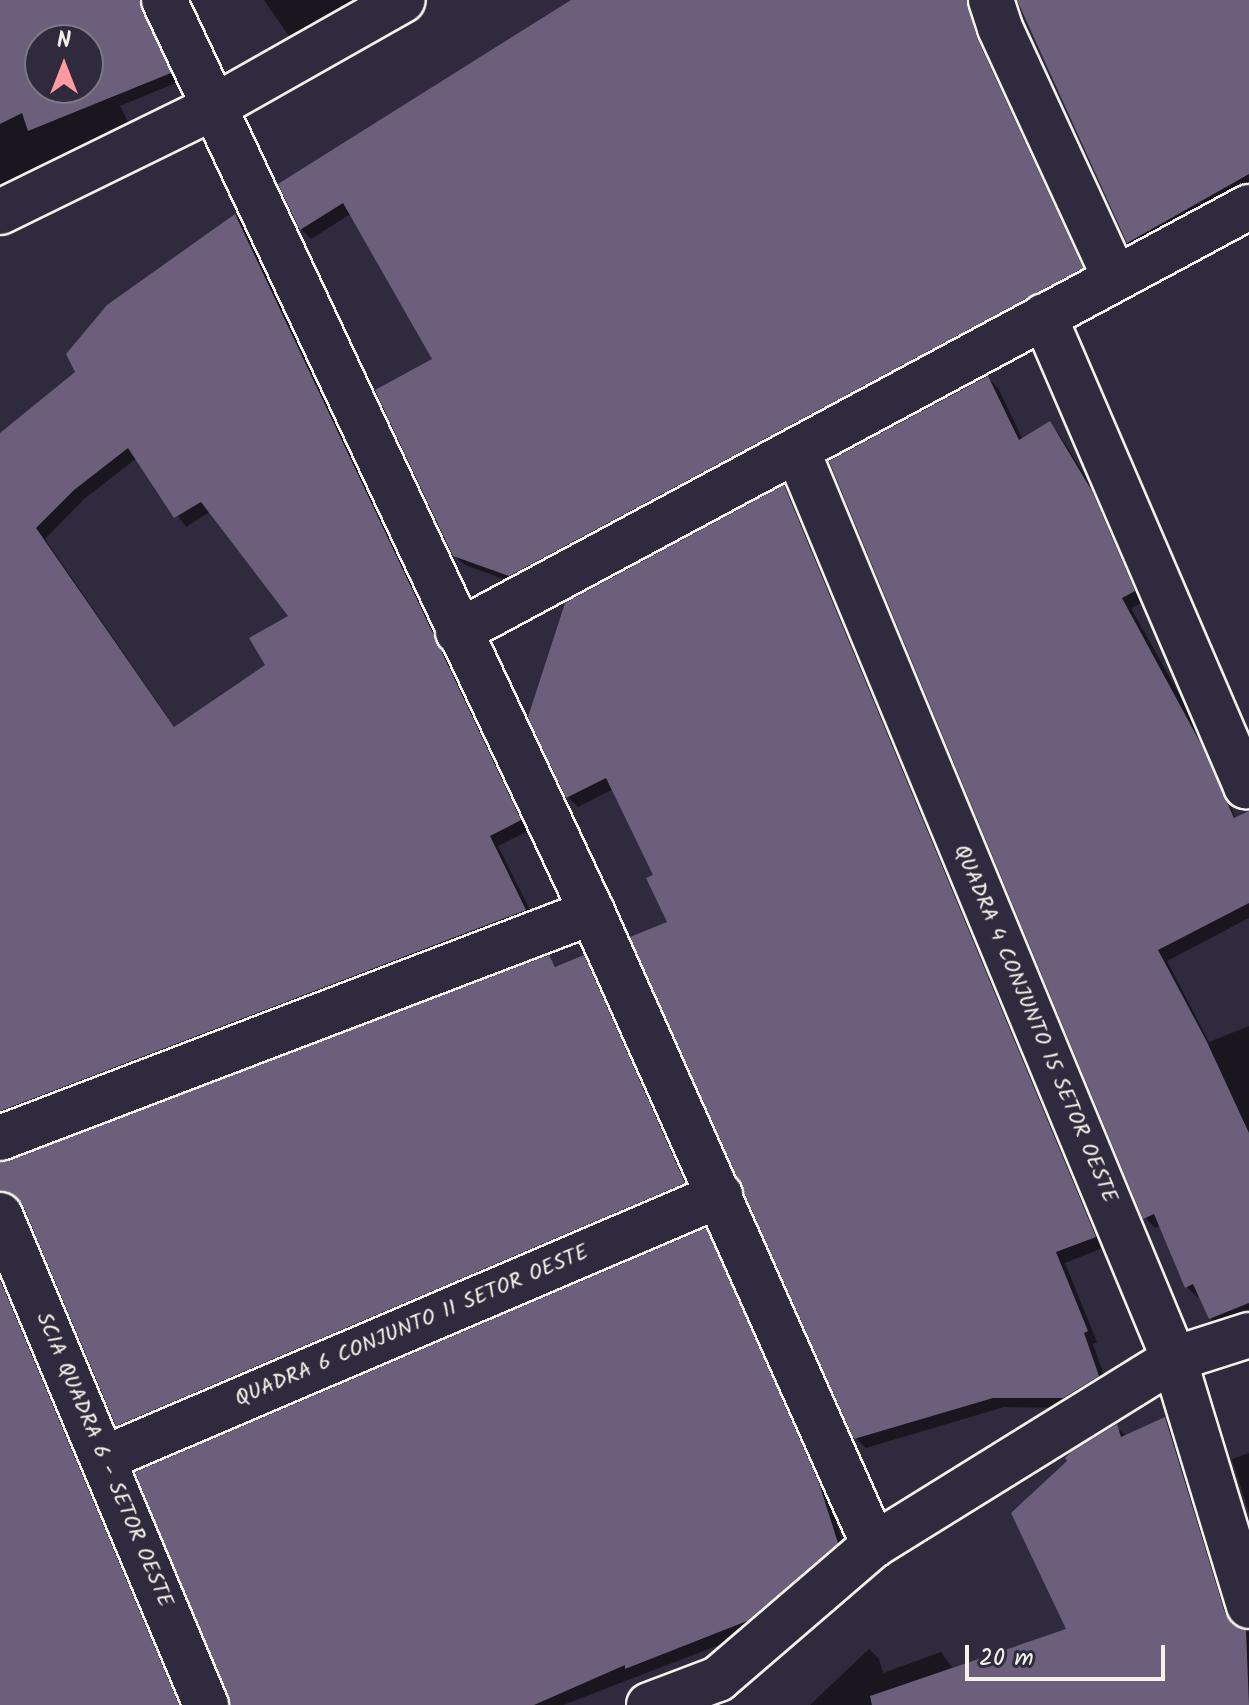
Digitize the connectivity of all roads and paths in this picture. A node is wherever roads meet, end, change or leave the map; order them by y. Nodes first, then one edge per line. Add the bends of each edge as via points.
1 (164, 0) edge
2 (403, 0) edge
3 (991, 0) edge
4 (212, 108) junction
5 (1249, 207) edge
6 (0, 212) edge
7 (1115, 278) junction
8 (1044, 316) junction
9 (797, 450) junction
10 (458, 632) junction
11 (1249, 784) edge
12 (592, 912) junction
13 (0, 1138) edge
14 (720, 1195) junction
15 (0, 1215) edge
16 (1249, 1335) edge
17 (1174, 1359) junction
18 (105, 1458) junction
19 (874, 1545) junction
20 (1249, 1606) edge
21 (722, 1692) edge
22 (206, 1705) edge
23 (649, 1705) edge

1 - 4 street
2 - 4 street
3 - 7 street
4 - 6 street
4 - 10 street
5 - 7 street
7 - 8 street
8 - 9 street
8 - 11 street
9 - 10 street
9 - 17 street, QUADRA 4 CONJUNTO 15 SETOR OESTE
10 - 12 street
12 - 13 street
12 - 14 street
14 - 18 street, QUADRA 6 CONJUNTO 11 SETOR OESTE
14 - 19 street
15 - 18 street, SCIA QUADRA 6 - SETOR OESTE
16 - 17 street
17 - 19 street
17 - 20 street, QUADRA 4 CONJUNTO 15 SETOR OESTE
18 - 22 street, SCIA QUADRA 6 - SETOR OESTE
19 - 21 street
21 - 23 street

